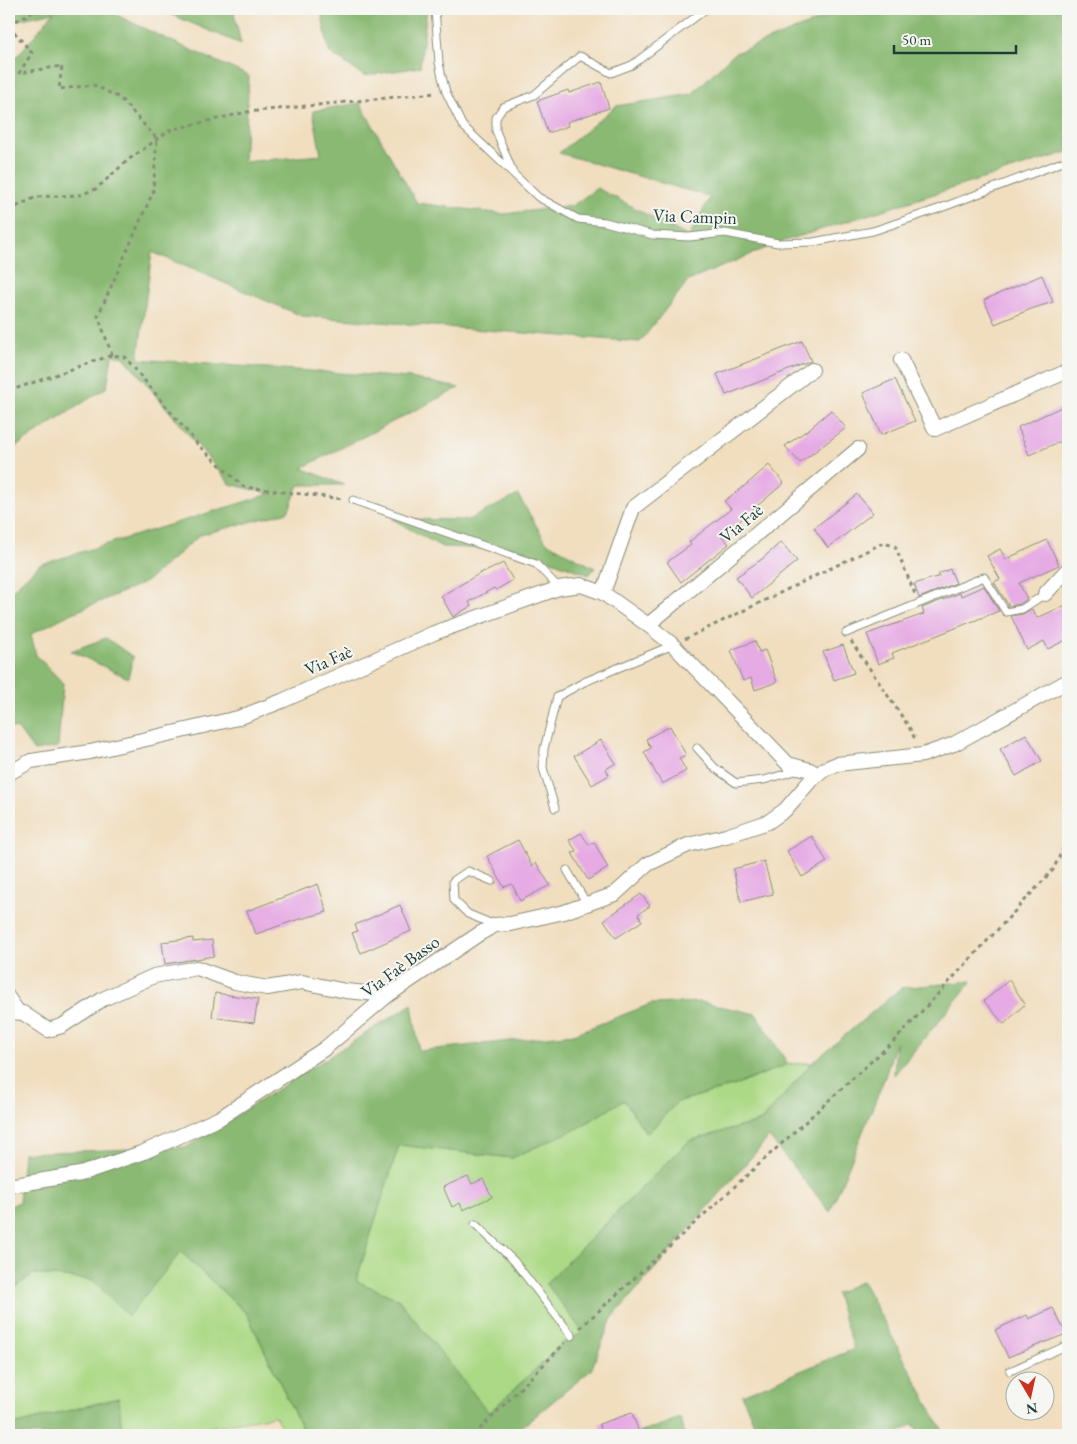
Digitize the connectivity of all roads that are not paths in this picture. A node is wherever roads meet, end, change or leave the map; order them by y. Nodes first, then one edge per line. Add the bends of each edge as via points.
1 (434, 9) edge
2 (706, 9) edge
3 (1068, 160) edge
4 (513, 172) junction
5 (901, 360) dead end
6 (812, 370) dead end
7 (1068, 371) edge
8 (858, 449) dead end
9 (353, 500) road end
10 (1068, 569) edge
11 (559, 588) junction
12 (603, 593) junction
13 (1044, 594) joint
14 (648, 625) junction
15 (846, 633) road end
16 (673, 645) junction
17 (1068, 681) edge
18 (697, 748) dead end
19 (9, 773) edge
20 (811, 774) junction
21 (555, 808) dead end
22 (567, 870) dead end
23 (492, 881) dead end
24 (588, 904) junction
25 (496, 925) junction
26 (9, 993) edge
27 (388, 995) junction
28 (9, 1012) edge
29 (23, 1013) junction
30 (9, 1186) edge
31 (475, 1224) dead end
32 (572, 1336) road end
33 (1068, 1346) edge
34 (1010, 1371) dead end

1 - 4 lane, Via Campin via 439,63 446,92 462,125
2 - 4 lane via 632,65 611,73 580,56 534,95 503,107 496,118 496,131
3 - 4 lane, Via Campin via 873,231 813,242 778,244 725,233 690,237 652,235 605,222 578,219 538,197
5 - 7 street via 935,429
6 - 12 street via 633,508
8 - 14 street, Via Faè
9 - 11 lane via 536,564
10 - 13 street
11 - 12 street, Via Faè via 582,584
11 - 19 street, Via Faè via 434,634 238,718 90,752 31,761
12 - 14 street, Via Faè
13 - 15 lane via 1022,609 1006,612 984,577
14 - 16 street, Via Faè
16 - 20 street, Via Faè via 788,764
16 - 21 lane via 557,696 544,749 543,768
17 - 20 street via 954,744 923,755 837,764
18 - 20 lane via 715,768 736,782
20 - 24 street, Via Faè Basso via 786,810 768,822 688,845 648,864 615,894
22 - 24 lane
23 - 25 lane via 468,871 453,881 454,900 468,914
24 - 25 street, Via Faè Basso
25 - 27 street, Via Faè Basso
26 - 29 lane
27 - 29 street via 302,982 267,988 234,982 197,968 154,976 103,999 62,1026 48,1030
27 - 30 street, Via Faè Basso via 324,1049 220,1118 144,1152 80,1174
28 - 29 street
31 - 32 lane via 514,1261
33 - 34 lane

